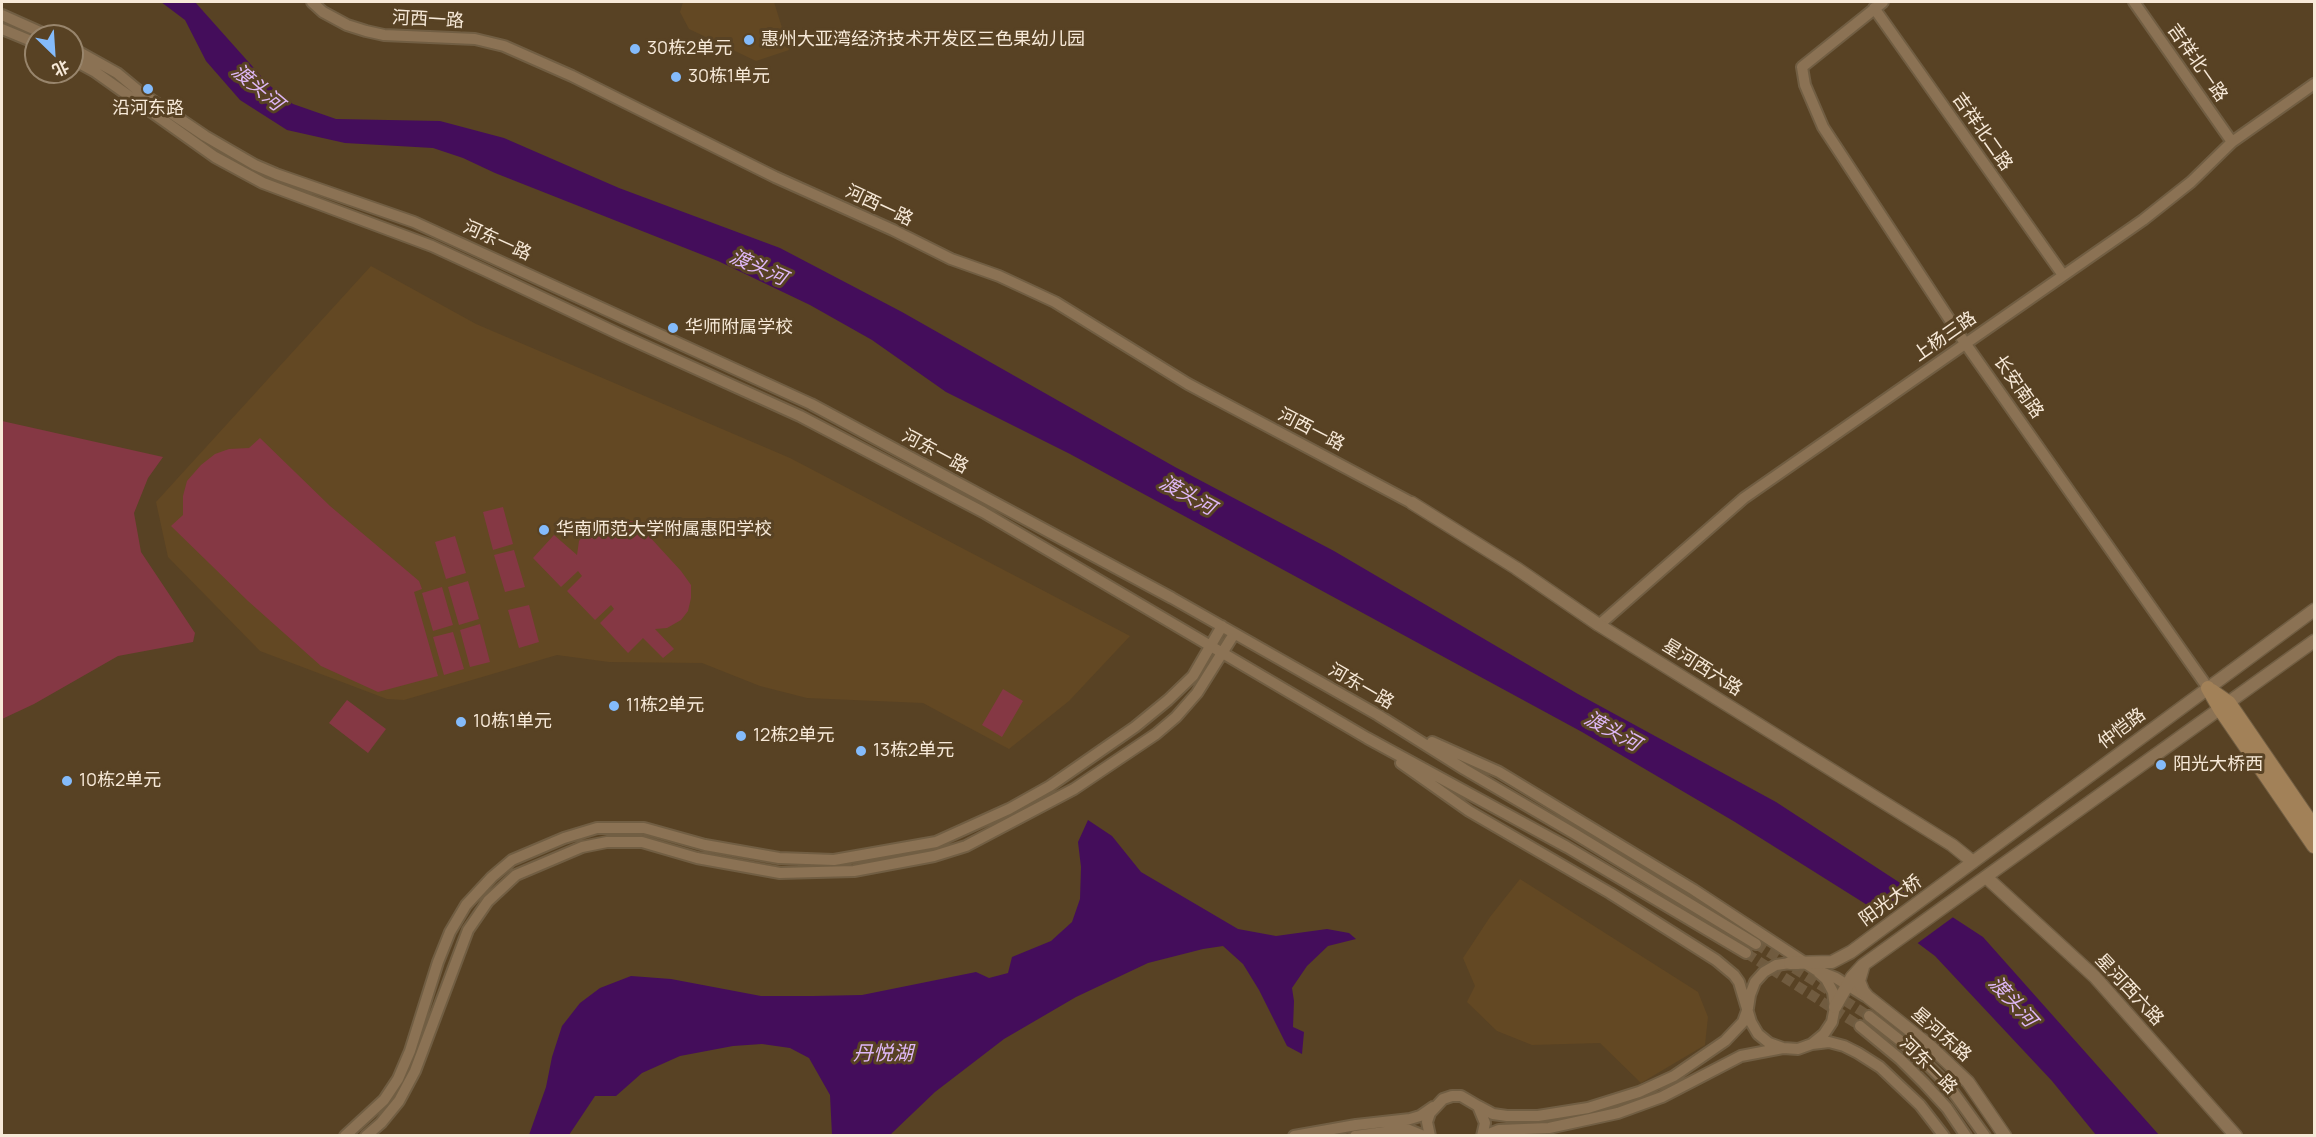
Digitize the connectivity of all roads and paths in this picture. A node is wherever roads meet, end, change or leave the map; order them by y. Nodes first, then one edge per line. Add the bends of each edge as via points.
1 (312, 2) edge
2 (2134, 2) edge
3 (1878, 5) edge
4 (2, 15) edge
5 (24, 25) edge
6 (2, 29) edge
7 (24, 39) edge
8 (84, 55) edge
9 (84, 66) edge
10 (2314, 84) edge
11 (2232, 142) junction
12 (2063, 275) junction
13 (1965, 343) junction
14 (1412, 503) joint
15 (2314, 610) edge
16 (1599, 625) junction
17 (1222, 626) junction
18 (1234, 633) junction
19 (2314, 641) edge
20 (1210, 647) junction
21 (1222, 654) junction
22 (2208, 688) junction
23 (2224, 706) junction
24 (1396, 726) junction
25 (1367, 738) junction
26 (2314, 827) edge
27 (2314, 846) edge
28 (1973, 861) junction
29 (1986, 877) junction
30 (1952, 879) joint
31 (1756, 944) tunnel mouth
32 (1746, 953) tunnel mouth
33 (1790, 963) joint
34 (1865, 964) junction
35 (1811, 967) junction
36 (1847, 984) junction
37 (1835, 1007) junction
38 (1748, 1008) junction
39 (1880, 1008) junction
40 (1869, 1016) tunnel mouth
41 (1860, 1026) tunnel mouth
42 (1812, 1044) junction
43 (1783, 1048) junction
44 (1478, 1106) junction
45 (1433, 1107) junction
46 (345, 1136) edge
47 (366, 1136) edge
48 (1294, 1136) edge
49 (1355, 1136) edge
50 (1424, 1136) edge
51 (1430, 1136) edge
52 (1483, 1136) edge
53 (1944, 1136) edge
54 (1966, 1136) edge
55 (1985, 1136) edge
56 (2005, 1136) edge
57 (2236, 1136) edge

1 - 14 street, 河西一路 via 347,25 366,31 475,39 504,46 572,76 775,177 951,259 1055,302 1188,384
2 - 11 street, 吉祥北一路
3 - 12 street, 吉祥北二路
3 - 13 street, 长安南路 via 1802,67 1805,85 1823,127
4 - 5 street
6 - 7 street
8 - 17 street, 河东一路 via 255,165 414,222 801,400
9 - 20 street, 河东一路 via 215,157 263,183 432,246 800,416 983,512
10 - 11 street, 上杨三路
11 - 12 street, 上杨三路 via 2191,182 2143,220
12 - 13 street, 上杨三路
13 - 16 street, 上杨三路 via 1743,498
13 - 22 street, 长安南路
14 - 16 street, 星河西六路
15 - 22 street, 仲恺路
16 - 28 street, 星河西六路
17 - 18 street, 河东一路
17 - 20 street
18 - 21 street
18 - 24 street, 河东一路
19 - 23 street
20 - 21 street, 河东一路
20 - 46 street via 1192,676 1168,700 1086,762 1009,809 936,842 823,860 779,858 705,845 644,828 597,828 512,860 492,877 450,932 398,1078 384,1100
21 - 25 street, 河东一路
21 - 47 street via 1197,693 1156,734 1074,789 966,846 854,871 780,873 697,858 642,842 607,842 582,847 516,875 488,901 468,930 415,1071 399,1101
22 - 23 main road, 长安南路
22 - 28 street, 仲恺路
23 - 26 main road, 长安南路
23 - 27 main road, 长安南路
23 - 29 street
24 - 31 street, 河东一路
24 - 35 street via 1499,772 1694,890
25 - 32 street, 河东一路 via 1567,847
25 - 38 street via 1469,811 1716,960 1739,982
28 - 30 street, 仲恺路
29 - 34 street, 阳光大桥
29 - 57 street, 星河西六路 via 2095,978
30 - 35 street, 阳光大桥 via 1851,952
33 - 35 street
33 - 38 street via 1776,965 1760,977
34 - 36 street
34 - 39 street, 星河东路 via 1860,986
35 - 36 street
35 - 37 street via 1826,979
36 - 37 street
36 - 39 street
37 - 42 street via 1832,1022
38 - 43 street via 1758,1034
38 - 44 street via 1743,1022 1712,1052 1674,1076 1620,1099 1538,1116 1493,1114
39 - 56 street, 星河东路 via 1930,1046 1968,1082
40 - 55 street, 河东一路 via 1916,1053 1948,1085
41 - 54 street, 河东一路 via 1924,1083
42 - 43 street
42 - 53 street via 1829,1042 1844,1046 1880,1067 1920,1105
43 - 52 street via 1741,1056 1662,1097 1618,1113 1557,1127 1499,1130
44 - 45 street via 1461,1096 1452,1096
44 - 52 street via 1485,1123
45 - 48 street via 1410,1119
45 - 51 street via 1427,1122
49 - 50 street via 1407,1129

